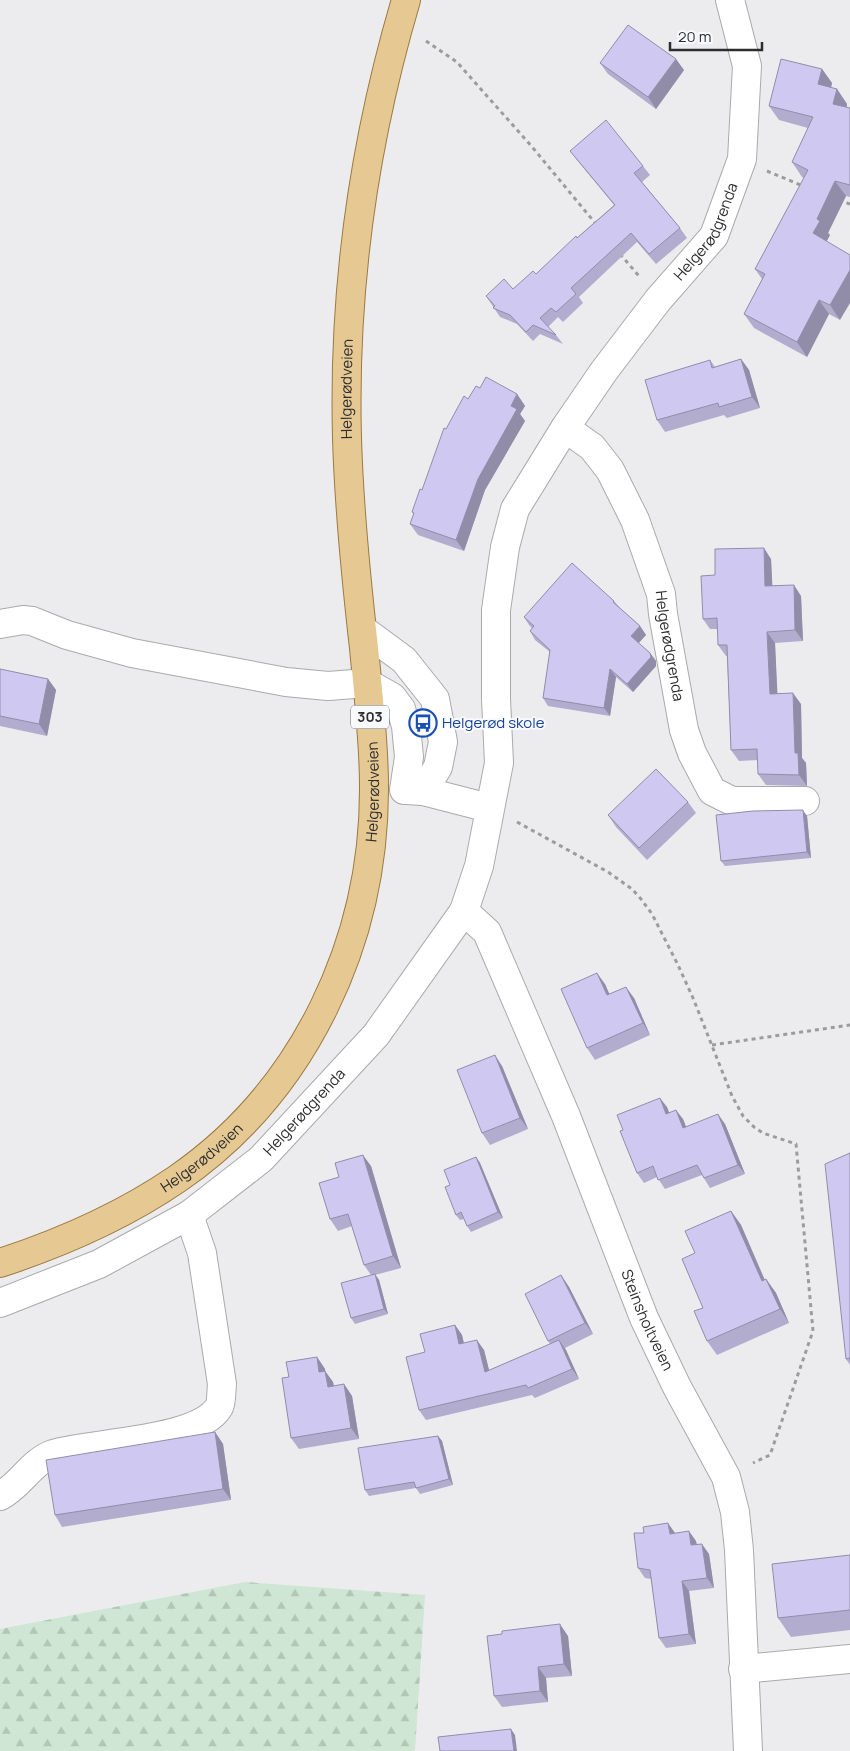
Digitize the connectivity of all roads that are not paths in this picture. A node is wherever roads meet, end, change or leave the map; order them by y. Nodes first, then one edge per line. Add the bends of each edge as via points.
1 (406, 0) edge
2 (730, 0) edge
3 (565, 428) junction
4 (0, 624) edge
5 (362, 629) junction
6 (367, 683) junction
7 (374, 788) junction
8 (413, 790) junction
9 (805, 801) dead end
10 (490, 808) junction
11 (464, 911) junction
12 (189, 1215) junction
13 (0, 1263) edge
14 (0, 1303) edge
15 (0, 1496) edge
16 (850, 1659) edge
17 (743, 1669) junction
18 (748, 1751) edge

1 - 5 main road, Helgerødveien / 303 via 381,92 366,167 349,318 347,375 351,522
2 - 3 street, Helgerødgrenda via 746,66 742,159 714,236 658,300
3 - 9 street, Helgerødgrenda via 592,447 610,470 635,520 661,594 684,730 712,791 732,801
3 - 10 street, Helgerødgrenda via 516,509 506,547 496,610 499,763
4 - 6 street via 32,621 67,635 132,653 286,682 328,686
5 - 6 main road, Helgerødveien / 303
5 - 8 street via 404,660 435,699 443,742 438,767
6 - 7 main road, Helgerødveien / 303
6 - 8 street via 392,697 401,709
7 - 8 street
7 - 13 main road, Helgerødveien / 303 via 364,890 350,944 328,1002 283,1076 254,1112 178,1178 121,1212 66,1238
8 - 10 street
10 - 11 street, Helgerødgrenda via 479,866
11 - 12 street, Helgerødgrenda via 376,1035 260,1159
11 - 17 street, Steinsholtveien via 487,932 566,1116 644,1318 726,1477 735,1512 739,1550
12 - 14 street, Helgerødgrenda via 99,1264
12 - 15 street via 202,1252 222,1384 220,1406 208,1418 175,1433 52,1454 32,1468 9,1492
16 - 17 street
17 - 18 street, Steinsholtveien

